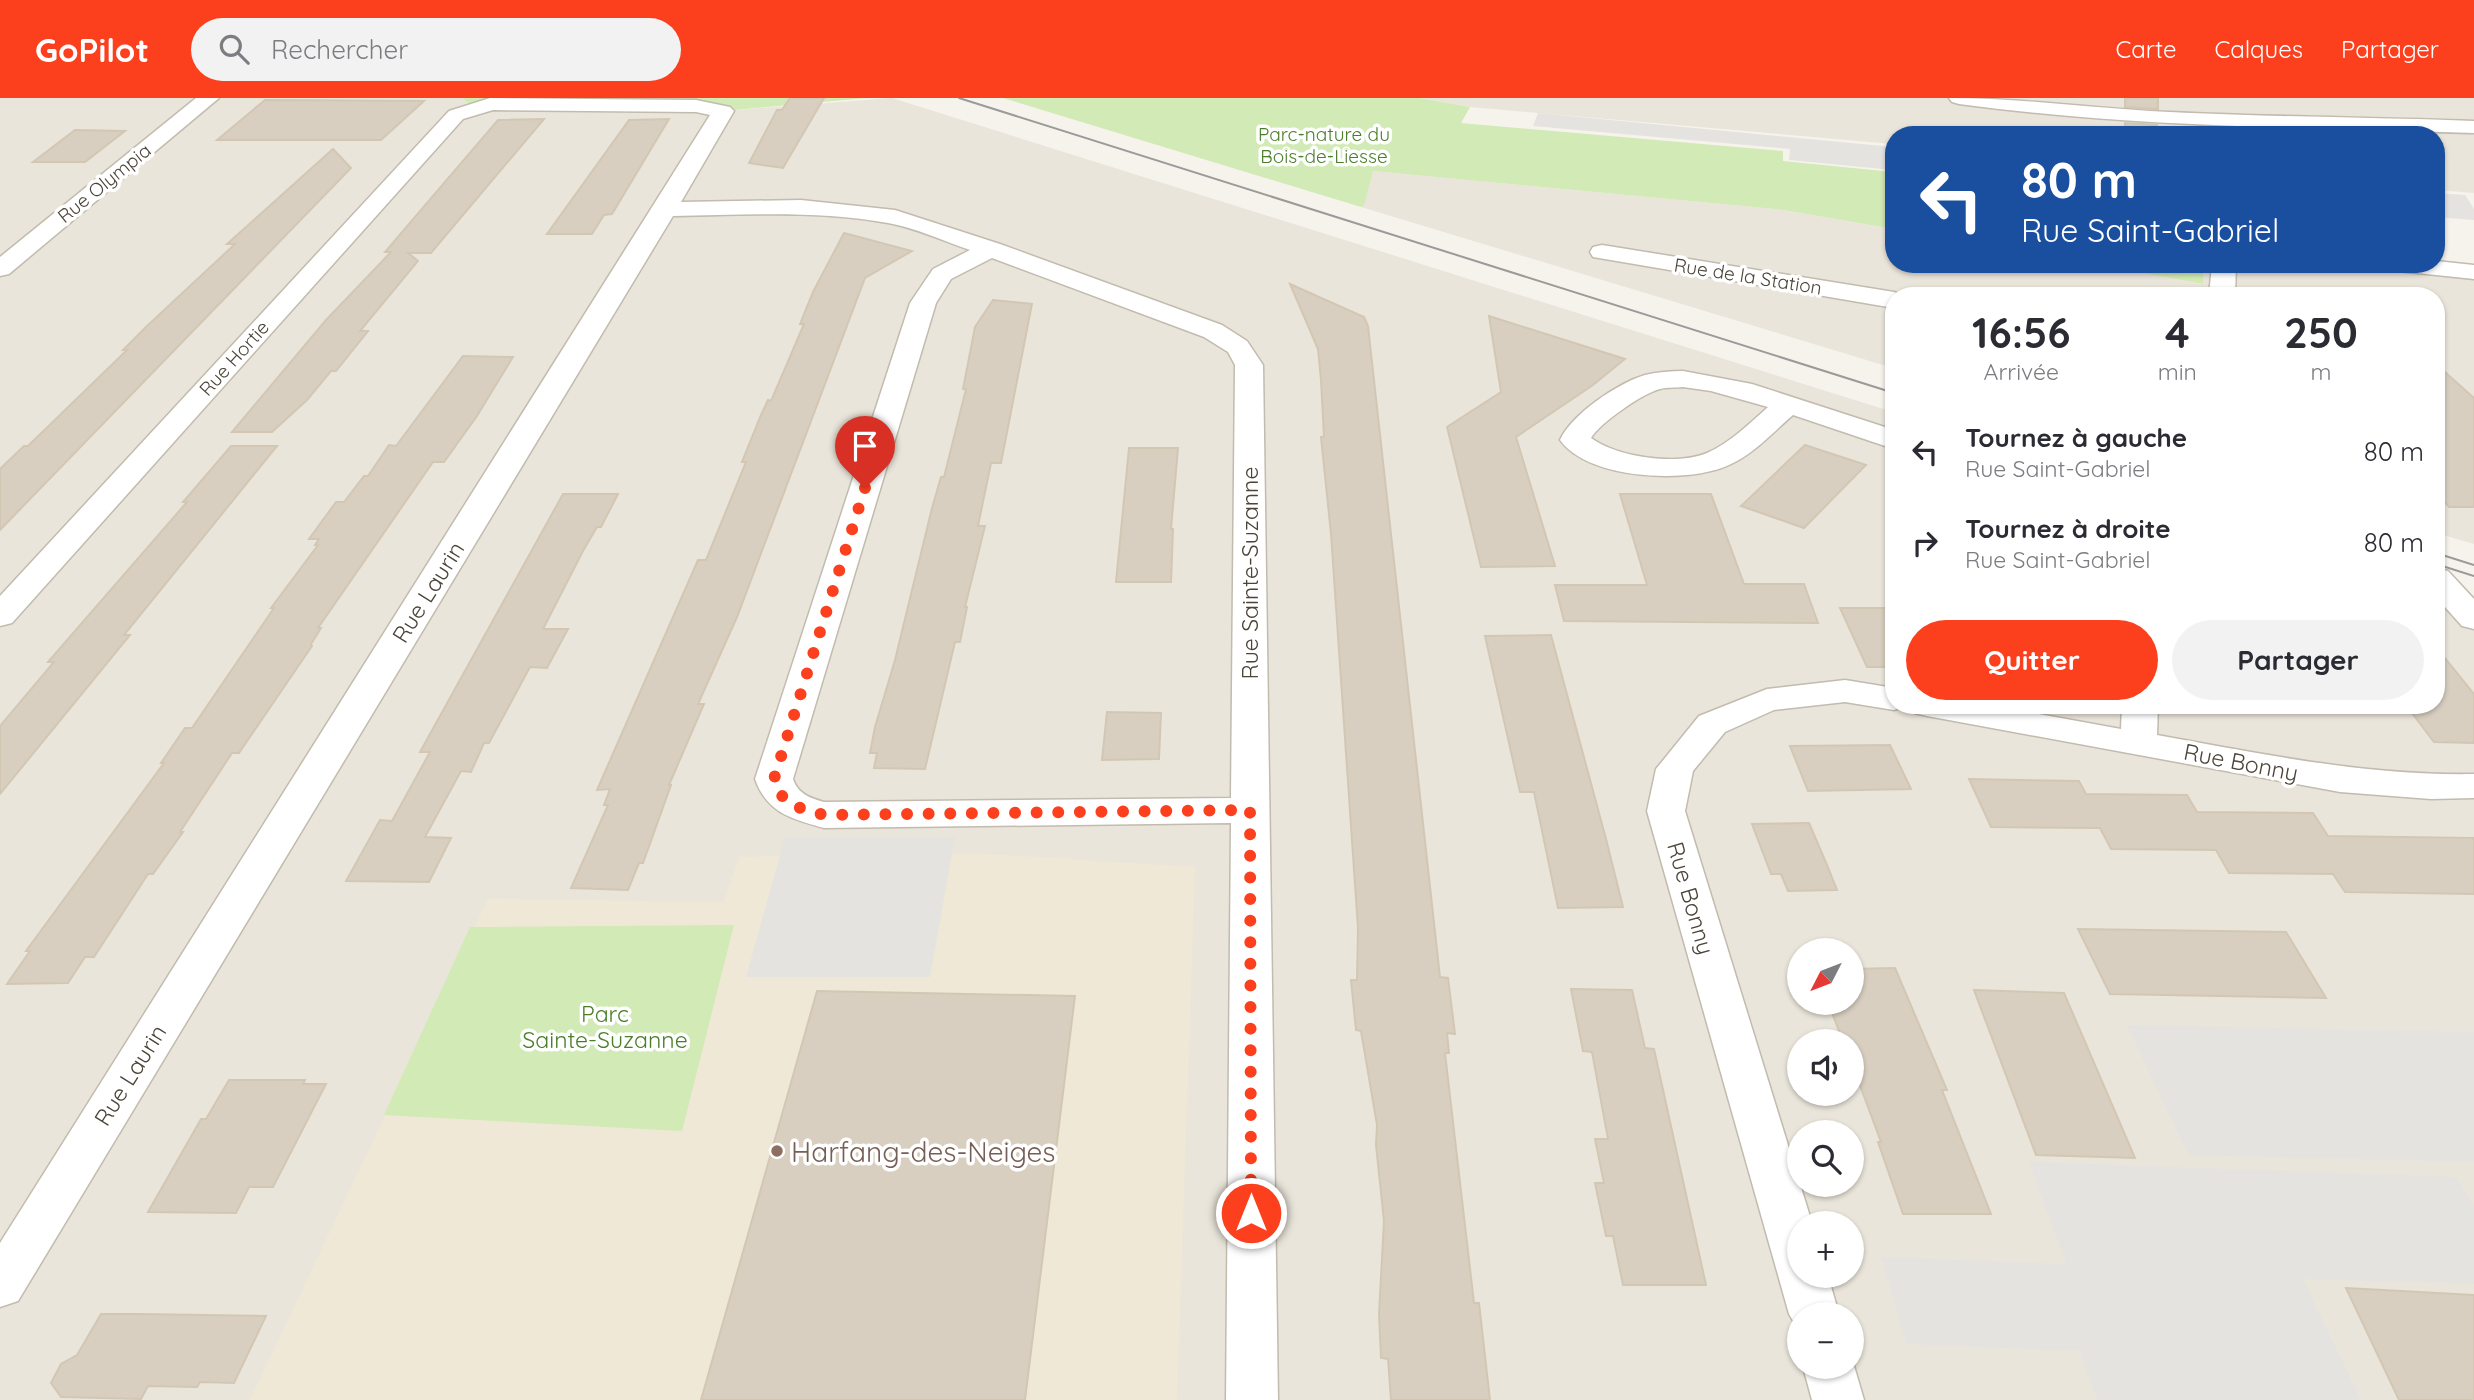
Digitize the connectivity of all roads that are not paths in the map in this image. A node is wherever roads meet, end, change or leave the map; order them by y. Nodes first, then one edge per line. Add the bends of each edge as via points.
1 (209, 98) edge
2 (1959, 98) edge
3 (474, 108) joint
4 (2186, 117) junction
5 (2193, 126) edge
6 (2474, 127) edge
7 (665, 209) junction
8 (992, 249) junction
9 (1602, 252) dead end
10 (0, 269) edge
11 (2445, 269) edge
12 (2474, 272) edge
13 (1885, 299) edge
14 (1787, 405) junction
15 (1885, 437) edge
16 (2445, 588) edge
17 (0, 616) edge
18 (2474, 619) edge
19 (1885, 698) edge
20 (1977, 714) edge
21 (2140, 714) edge
22 (2139, 743) junction
23 (2474, 786) edge
24 (1250, 810) junction
25 (1787, 1223) edge
26 (0, 1286) edge
27 (1832, 1379) edge
28 (1252, 1400) edge
29 (1838, 1400) edge

1 - 10 street, Rue Olympia
2 - 4 street via 2022,108
3 - 7 street, Rue Laurin via 506,104 696,106 723,111
3 - 17 street, Rue Hortie via 456,115
4 - 5 street
4 - 6 street
7 - 8 street, Rue Sainte-Suzanne via 846,210 895,218
7 - 26 street, Rue Laurin
8 - 24 street, Rue Sainte-Suzanne via 1213,331 1238,347 1249,365
8 - 24 street via 942,274 923,303 774,779 778,793 791,806 824,815
9 - 13 street, Rue de la Station
11 - 12 street
14 - 14 street via 1707,382 1681,377 1658,380 1594,418 1574,440 1584,450 1623,463 1702,464 1732,452
14 - 15 street
16 - 18 street
19 - 25 street, Rue Bonny via 1845,691 1767,700 1712,724 1675,769 1665,811
20 - 22 street, Rue Bonny
21 - 22 street
22 - 23 street, Rue Bonny via 2340,780
24 - 28 street, Rue Sainte-Suzanne
27 - 29 street

